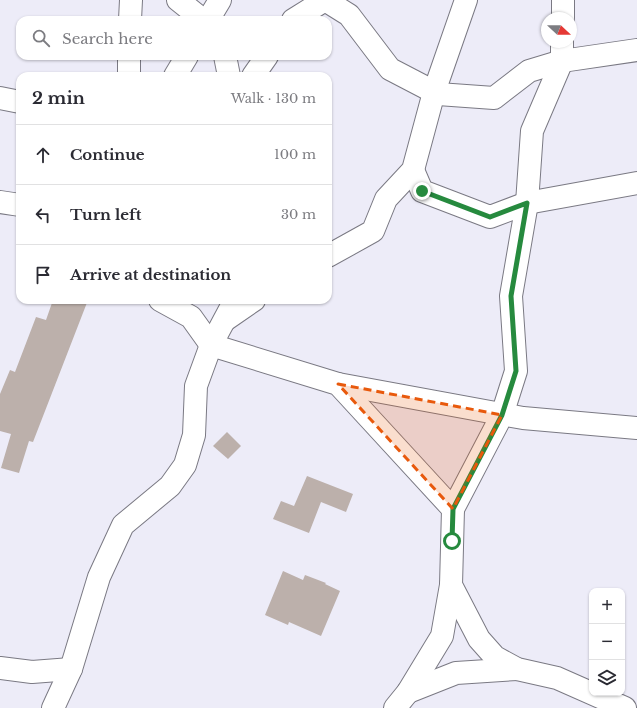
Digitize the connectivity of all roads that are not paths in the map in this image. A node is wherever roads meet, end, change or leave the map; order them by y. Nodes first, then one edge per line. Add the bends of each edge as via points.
1 (131, 0) edge
2 (178, 0) edge
3 (220, 0) edge
4 (466, 0) edge
5 (563, 0) edge
6 (563, 12) edge
7 (130, 16) edge
8 (198, 16) edge
9 (210, 16) edge
10 (299, 16) edge
11 (637, 50) edge
12 (562, 52) edge
13 (129, 60) edge
14 (184, 60) edge
15 (226, 60) edge
16 (264, 60) edge
17 (129, 72) edge
18 (177, 72) edge
19 (228, 72) edge
20 (256, 72) edge
21 (434, 92) junction
22 (0, 98) edge
23 (16, 101) edge
24 (413, 170) junction
25 (637, 183) edge
26 (0, 202) edge
27 (527, 203) junction
28 (16, 204) edge
29 (332, 254) edge
30 (167, 304) edge
31 (233, 304) edge
32 (248, 304) edge
33 (224, 320) junction
34 (211, 345) junction
35 (338, 384) junction
36 (502, 415) junction
37 (637, 428) edge
38 (453, 509) junction
39 (451, 586) junction
40 (0, 668) edge
41 (71, 669) junction
42 (517, 669) junction
43 (402, 700) edge
44 (53, 708) edge
45 (625, 708) edge

1 - 7 street
2 - 8 street
3 - 9 street
4 - 21 street
5 - 6 street
10 - 21 street via 325,0 350,15 390,69
11 - 12 street
12 - 21 street via 529,71 494,98
12 - 27 street via 532,131
13 - 17 street
14 - 18 street
15 - 19 street
16 - 20 street
21 - 24 street
22 - 23 street
24 - 27 street via 422,191 490,217
24 - 29 street via 386,199 373,231
25 - 27 street
26 - 28 street
27 - 36 street via 511,296 516,371
30 - 34 street via 191,317
31 - 33 street
32 - 33 street
33 - 34 street
34 - 35 street
34 - 41 street via 196,386 194,435 185,465 170,486 123,525 99,577
35 - 36 street
35 - 38 street
36 - 37 street
36 - 38 street
38 - 39 street
39 - 42 street via 479,639 495,657
39 - 43 street via 442,636
40 - 41 street via 32,672
41 - 44 street
42 - 43 street via 456,673
42 - 45 street via 557,678

